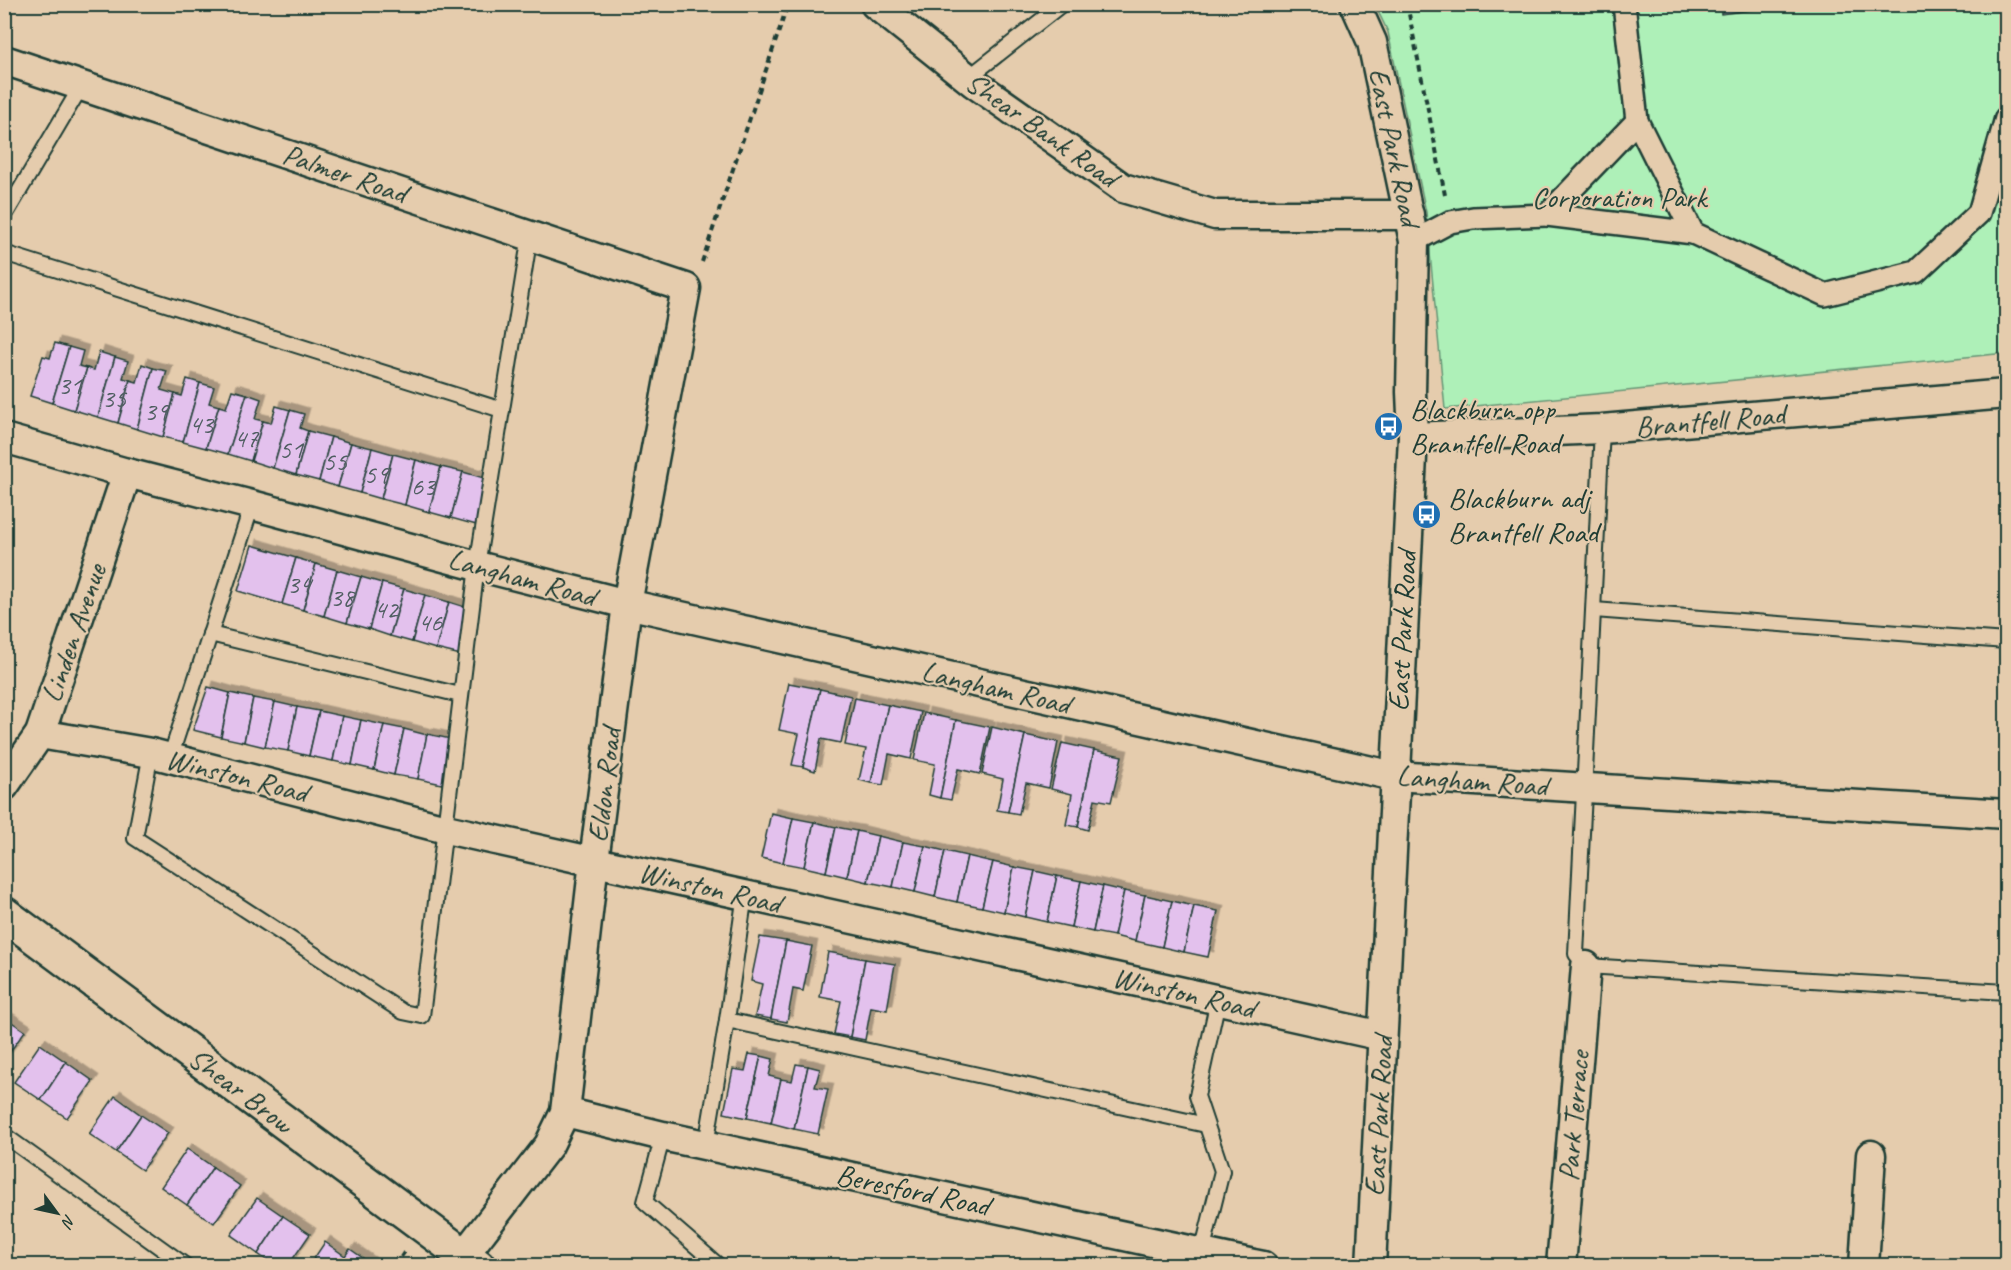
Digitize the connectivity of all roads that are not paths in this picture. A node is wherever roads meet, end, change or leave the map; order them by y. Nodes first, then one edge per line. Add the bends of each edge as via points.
1 (874, 4) edge
2 (1062, 4) edge
3 (1355, 4) edge
4 (1624, 4) edge
5 (4, 60) edge
6 (968, 78) junction
7 (82, 85) junction
8 (2007, 118) edge
9 (1637, 121) junction
10 (1547, 215) junction
11 (4, 217) edge
12 (1412, 228) junction
13 (1693, 233) junction
14 (530, 235) junction
15 (4, 253) edge
16 (686, 288) joint
17 (2007, 394) edge
18 (502, 410) junction
19 (1602, 429) junction
20 (1413, 437) junction
21 (4, 438) edge
22 (127, 473) junction
23 (252, 505) junction
24 (477, 566) junction
25 (627, 604) junction
26 (1594, 610) junction
27 (210, 634) junction
28 (2007, 641) edge
29 (460, 695) junction
30 (40, 734) junction
31 (160, 756) junction
32 (1394, 776) junction
33 (4, 786) edge
34 (1584, 788) junction
35 (2007, 814) edge
36 (446, 829) junction
37 (594, 861) junction
38 (745, 894) junction
39 (4, 914) edge
40 (1586, 966) junction
41 (2007, 992) edge
42 (1218, 1000) junction
43 (727, 1020) junction
44 (1382, 1036) junction
45 (565, 1112) junction
46 (1206, 1125) junction
47 (4, 1135) edge
48 (663, 1136) junction
49 (706, 1145) junction
50 (1871, 1155) dead end
51 (1202, 1252) junction
52 (471, 1260) edge
53 (186, 1266) edge
54 (719, 1266) edge
55 (1263, 1266) edge
56 (1371, 1266) edge
57 (1561, 1266) edge
58 (1864, 1266) edge

1 - 6 street, Shear Bank Road
2 - 6 lane
3 - 12 street, East Park Road via 1372,42
4 - 9 street
5 - 7 street, Palmer Road
6 - 12 street, Shear Bank Road via 1123,188 1215,214
7 - 11 lane
7 - 14 street, Palmer Road
8 - 13 street via 1979,213 1916,272 1825,295
9 - 10 street
9 - 13 street
10 - 12 street via 1473,218
10 - 13 street
12 - 20 street, East Park Road
14 - 16 street, Palmer Road
14 - 18 lane
15 - 18 lane
16 - 25 street, Eldon Road
17 - 19 street, Brantfell Road
18 - 24 lane
19 - 20 street, Brantfell Road
19 - 26 lane
20 - 32 street, East Park Road
21 - 22 street, Langham Road
22 - 23 street, Langham Road
22 - 30 street, Linden Avenue
23 - 24 street, Langham Road
23 - 27 lane
24 - 25 street, Langham Road
24 - 29 lane
25 - 32 street, Langham Road
25 - 37 street, Eldon Road
26 - 28 lane
26 - 34 lane
27 - 29 lane
27 - 31 lane
29 - 36 lane
30 - 31 street, Winston Road
30 - 33 street, Linden Avenue
31 - 36 street, Winston Road
31 - 36 lane via 135,838 403,1012 422,1016
32 - 34 street, Langham Road
32 - 44 street, East Park Road
34 - 35 street, Langham Road
34 - 40 lane via 1576,954
36 - 37 street, Winston Road
37 - 38 street, Winston Road
37 - 45 street, Eldon Road
38 - 42 street, Winston Road
38 - 43 lane
39 - 52 main road, Shear Brow
40 - 41 lane
40 - 57 street, Park Terrace
42 - 44 street, Winston Road
42 - 46 lane via 1197,1096
43 - 46 lane
43 - 49 lane
44 - 56 street, East Park Road
45 - 48 street, Beresford Road
45 - 52 street, Eldon Road via 549,1145
46 - 51 lane via 1222,1171
47 - 53 lane
48 - 49 street, Beresford Road
48 - 54 lane via 645,1202
49 - 51 street, Beresford Road
50 - 58 street
51 - 55 street, Beresford Road

